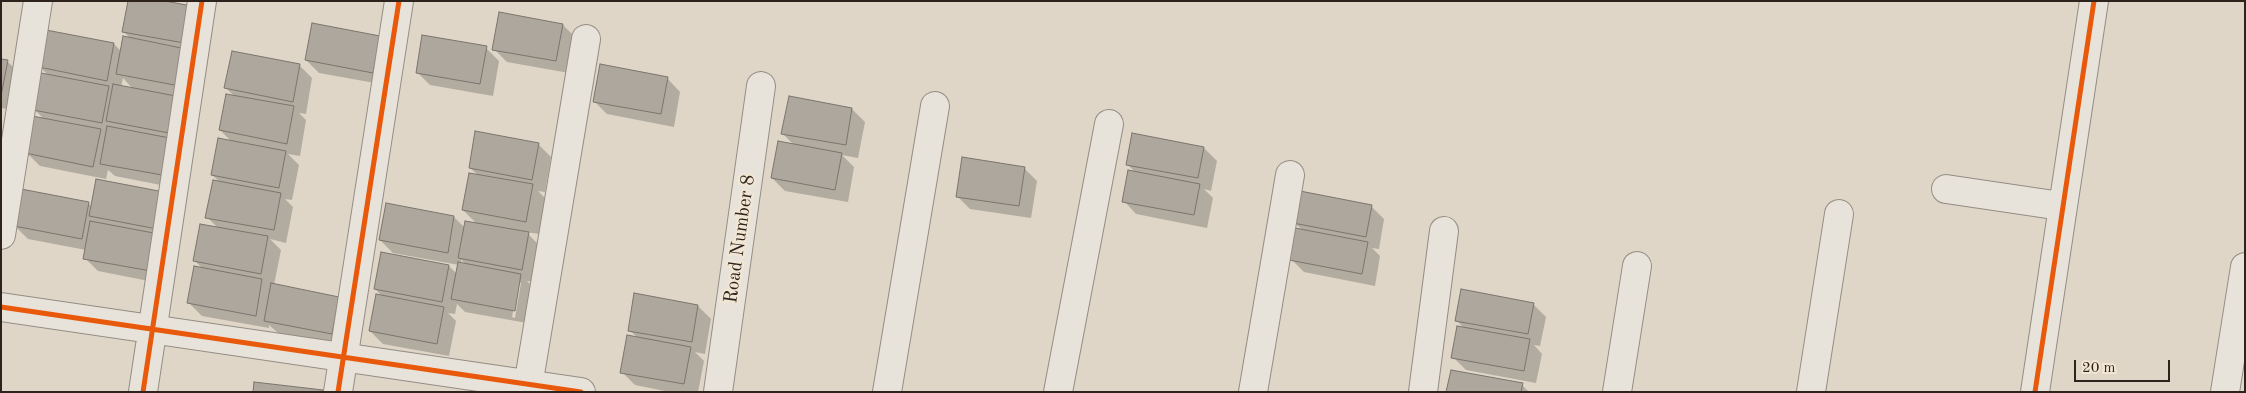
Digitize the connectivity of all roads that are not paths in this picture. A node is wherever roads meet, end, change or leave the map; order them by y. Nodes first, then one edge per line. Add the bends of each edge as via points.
1 (38, 1) edge
2 (202, 1) edge
3 (399, 1) edge
4 (2094, 1) edge
5 (586, 39) dead end
6 (761, 86) dead end
7 (935, 106) dead end
8 (1109, 124) dead end
9 (1290, 176) dead end
10 (1946, 189) dead end
11 (2062, 206) junction
12 (1840, 214) dead end
13 (1444, 231) dead end
14 (1, 235) edge
15 (1637, 266) dead end
16 (2245, 267) edge
17 (1, 307) edge
18 (152, 330) junction
19 (343, 357) junction
20 (528, 388) edge
21 (143, 392) edge
22 (338, 392) edge
23 (581, 392) edge
24 (718, 392) edge
25 (887, 392) edge
26 (1058, 392) edge
27 (1253, 392) edge
28 (1423, 392) edge
29 (1617, 392) edge
30 (1811, 392) edge
31 (2035, 392) edge
32 (2225, 392) edge

1 - 14 street
2 - 18 street
3 - 19 street
4 - 11 street
5 - 20 street
6 - 24 street, Road Number 8
7 - 25 street
8 - 26 street
9 - 27 street
10 - 11 street
11 - 31 street
12 - 30 street
13 - 28 street
15 - 29 street
16 - 32 street
17 - 18 street
18 - 19 street
18 - 21 street
19 - 20 street
19 - 22 street
20 - 23 street

